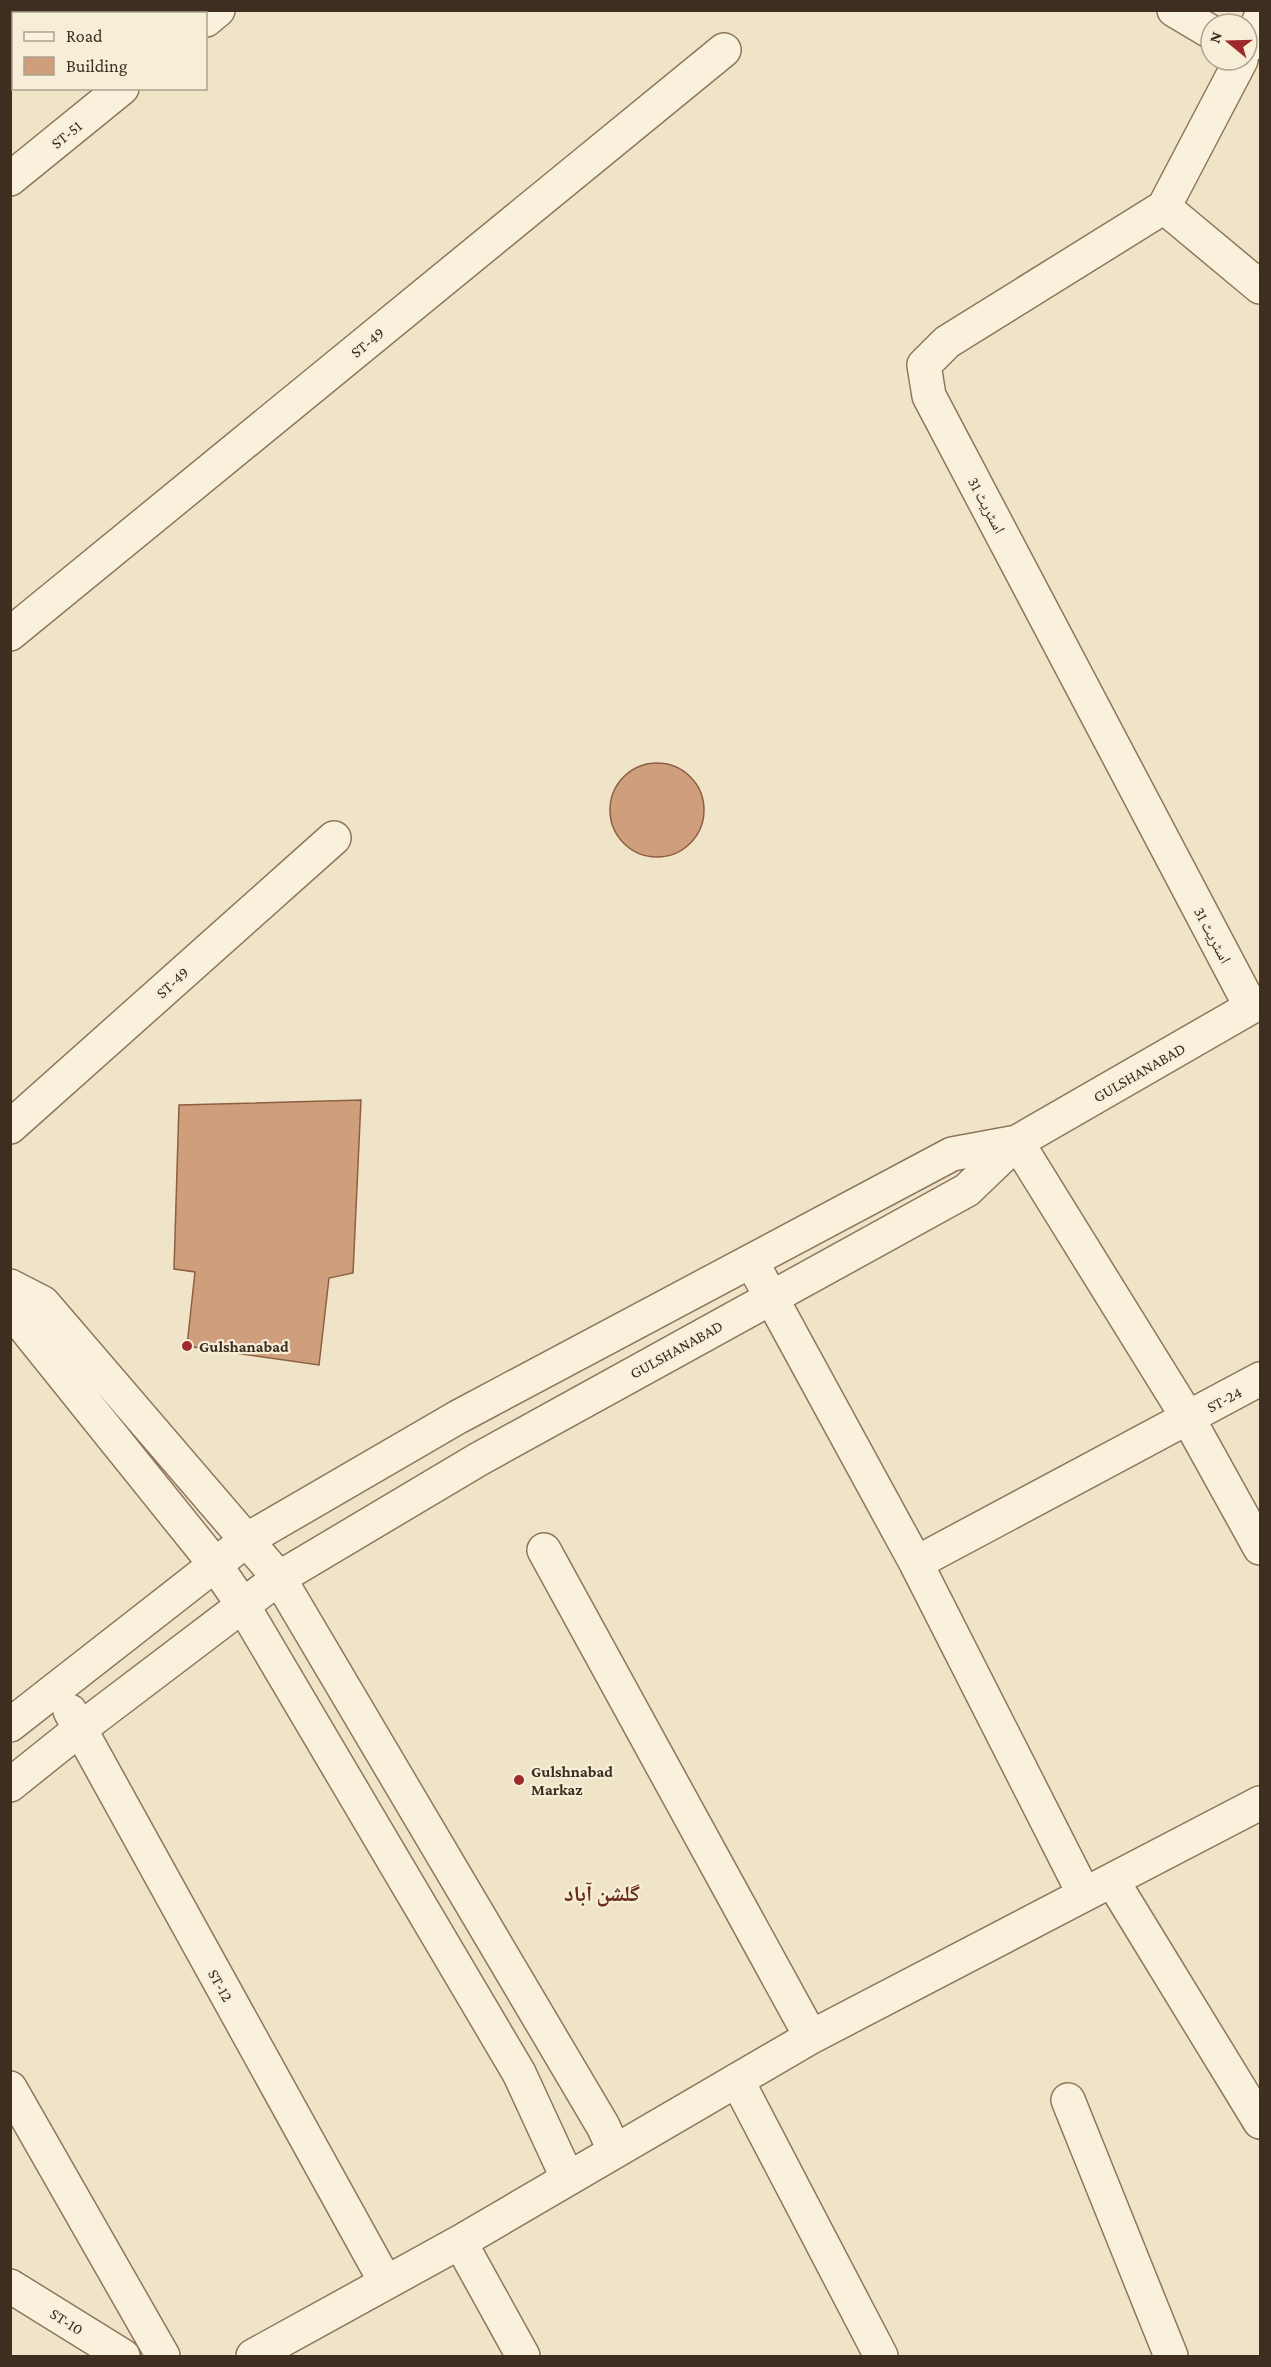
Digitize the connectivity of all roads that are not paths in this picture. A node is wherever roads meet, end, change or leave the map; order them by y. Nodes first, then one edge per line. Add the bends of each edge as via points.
1 (1174, 10) edge
2 (1199, 25) edge
3 (724, 50) dead end
4 (1235, 72) edge
5 (120, 90) edge
6 (10, 179) edge
7 (1164, 207) junction
8 (1260, 287) edge
9 (10, 634) edge
10 (334, 838) dead end
11 (1256, 1005) edge
12 (10, 1127) edge
13 (1017, 1142) junction
14 (751, 1259) junction
15 (10, 1288) edge
16 (771, 1296) junction
17 (1260, 1379) edge
18 (458, 1417) junction
19 (1188, 1418) junction
20 (479, 1459) junction
21 (248, 1539) junction
22 (1260, 1548) edge
23 (544, 1550) dead end
24 (214, 1563) junction
25 (916, 1563) junction
26 (279, 1578) junction
27 (242, 1604) junction
28 (57, 1689) junction
29 (10, 1725) edge
30 (80, 1729) junction
31 (10, 1785) edge
32 (1260, 1803) edge
33 (1098, 1887) junction
34 (812, 2037) junction
35 (737, 2080) junction
36 (10, 2088) edge
37 (1068, 2100) dead end
38 (1260, 2122) edge
39 (614, 2150) junction
40 (567, 2177) junction
41 (460, 2242) junction
42 (385, 2281) junction
43 (10, 2286) edge
44 (123, 2356) edge
45 (163, 2356) edge
46 (253, 2356) edge
47 (523, 2356) edge
48 (881, 2356) edge
49 (1171, 2356) edge

1 - 2 street
3 - 9 street, ST-49
4 - 7 street
5 - 6 street, ST-51
7 - 8 street
7 - 11 street, اسٹریٹ 31 via 947,342 924,366 929,396
10 - 12 street, ST-49
11 - 13 street, GULSHANABAD
13 - 14 street, GULSHANABAD via 952,1154
13 - 16 street, GULSHANABAD via 967,1190
13 - 19 street
14 - 16 street
14 - 18 street, GULSHANABAD
15 - 21 street via 43,1303
15 - 24 street via 21,1323
16 - 20 street, GULSHANABAD
16 - 25 street
17 - 19 street, ST-24
18 - 20 street
18 - 21 street, GULSHANABAD
19 - 22 street
19 - 25 street, ST-24
20 - 26 street, GULSHANABAD
21 - 24 street, GULSHANABAD
21 - 26 street
23 - 34 street
24 - 27 street
24 - 28 street, GULSHANABAD
25 - 33 street
26 - 27 street, GULSHANABAD
26 - 39 street
27 - 30 street, GULSHANABAD
27 - 40 street via 519,2073
28 - 29 street, GULSHANABAD
28 - 30 street, ST-12
30 - 31 street, GULSHANABAD
30 - 42 street, ST-12
32 - 33 street
33 - 34 street
33 - 38 street
34 - 35 street
35 - 39 street
35 - 48 street
36 - 45 street
37 - 49 street
39 - 40 street
40 - 41 street
41 - 42 street
41 - 47 street
42 - 46 street
43 - 44 street, ST-10

